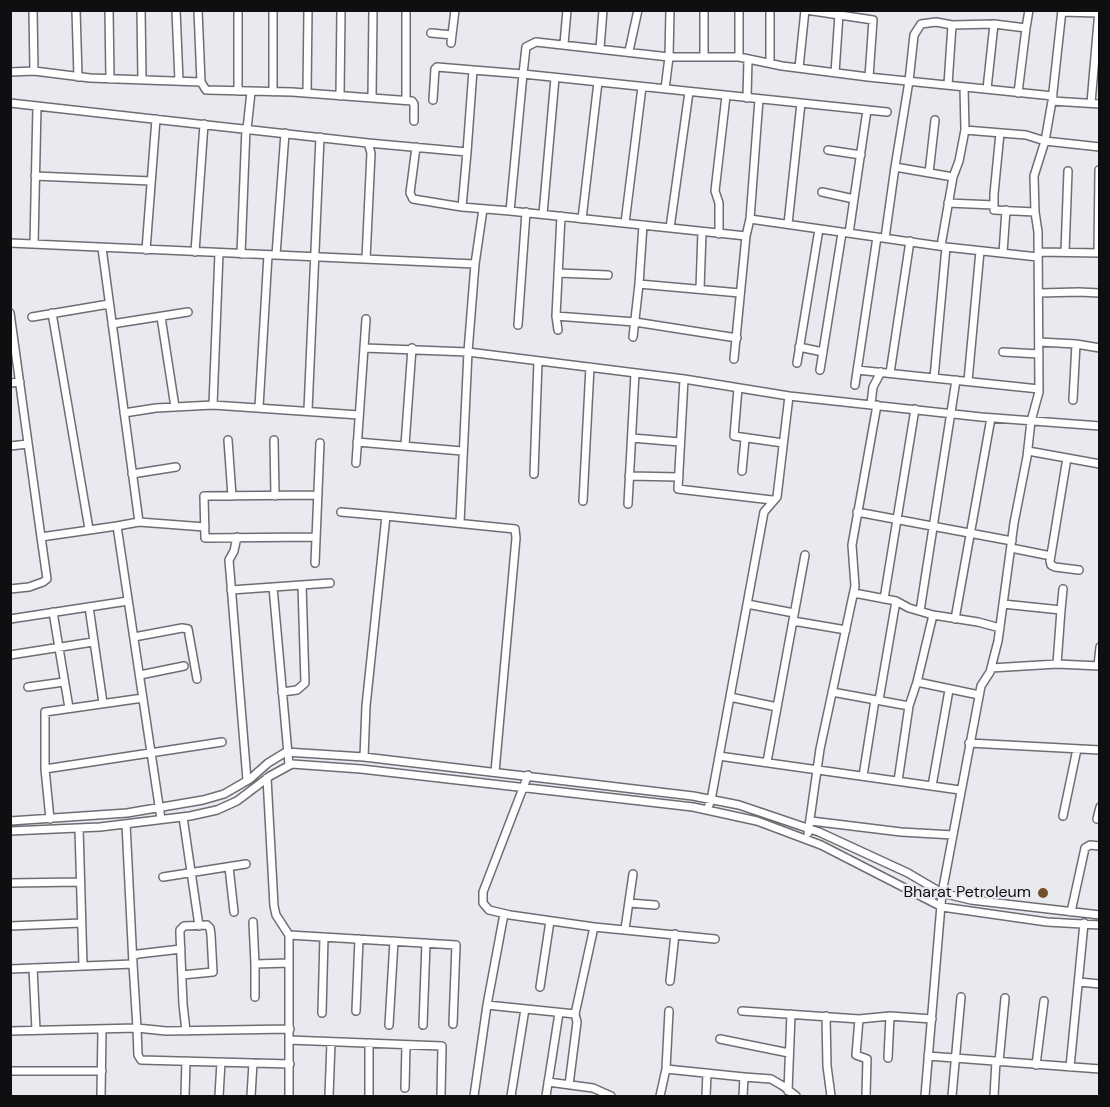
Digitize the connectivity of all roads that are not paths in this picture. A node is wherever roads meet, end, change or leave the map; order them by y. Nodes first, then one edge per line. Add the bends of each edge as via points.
1 (33, 10) edge
2 (76, 10) edge
3 (109, 10) edge
4 (141, 10) edge
5 (176, 10) edge
6 (198, 10) edge
7 (238, 10) edge
8 (273, 10) edge
9 (308, 10) edge
10 (340, 10) edge
11 (373, 10) edge
12 (406, 10) edge
13 (455, 10) edge
14 (567, 10) edge
15 (603, 10) edge
16 (638, 10) edge
17 (670, 10) edge
18 (704, 10) edge
19 (740, 10) edge
20 (770, 10) edge
21 (806, 10) edge
22 (1029, 10) edge
23 (1062, 11) edge
24 (1099, 12) edge
25 (839, 14) junction
26 (994, 24) junction
27 (952, 25) junction
28 (1026, 28) junction
29 (431, 33) dead end
30 (564, 44) junction
31 (600, 48) junction
32 (629, 51) junction
33 (704, 56) junction
34 (669, 57) junction
35 (739, 57) junction
36 (748, 59) junction
37 (771, 63) junction
38 (799, 68) junction
39 (473, 70) junction
40 (34, 71) junction
41 (10, 72) edge
42 (835, 73) junction
43 (523, 75) junction
44 (78, 76) junction
45 (869, 77) junction
46 (555, 78) junction
47 (110, 79) junction
48 (142, 80) junction
49 (179, 81) junction
50 (909, 81) junction
51 (201, 82) junction
52 (598, 82) junction
53 (948, 86) junction
54 (642, 87) junction
55 (964, 87) junction
56 (665, 89) junction
57 (987, 89) junction
58 (238, 92) junction
59 (251, 92) junction
60 (273, 92) junction
61 (689, 92) junction
62 (307, 93) junction
63 (1018, 93) junction
64 (340, 96) junction
65 (726, 96) junction
66 (372, 98) junction
67 (747, 98) junction
68 (1053, 98) junction
69 (759, 99) junction
70 (406, 100) junction
71 (433, 100) dead end
72 (10, 103) edge
73 (1091, 103) junction
74 (801, 104) junction
75 (1100, 104) edge
76 (37, 106) junction
77 (867, 110) junction
78 (887, 112) dead end
79 (156, 119) junction
80 (936, 120) dead end
81 (414, 121) dead end
82 (204, 124) junction
83 (247, 129) junction
84 (965, 130) junction
85 (285, 133) junction
86 (1000, 133) junction
87 (320, 137) junction
88 (1045, 141) junction
89 (368, 143) junction
90 (416, 147) junction
91 (1100, 147) edge
92 (828, 150) dead end
93 (467, 152) junction
94 (861, 155) junction
95 (895, 167) junction
96 (1099, 170) edge
97 (1068, 171) dead end
98 (929, 173) junction
99 (35, 176) junction
100 (953, 177) junction
101 (151, 181) junction
102 (822, 192) dead end
103 (854, 199) junction
104 (948, 202) junction
105 (994, 205) junction
106 (462, 207) junction
107 (483, 209) junction
108 (1006, 210) junction
109 (510, 211) junction
110 (526, 212) junction
111 (1035, 212) junction
112 (543, 214) junction
113 (561, 216) junction
114 (582, 219) junction
115 (750, 219) junction
116 (626, 223) junction
117 (788, 224) junction
118 (643, 225) junction
119 (670, 228) junction
120 (819, 229) junction
121 (702, 232) junction
122 (845, 233) junction
123 (719, 234) junction
124 (746, 236) junction
125 (881, 238) junction
126 (910, 241) junction
127 (10, 243) edge
128 (34, 244) junction
129 (944, 247) junction
130 (102, 248) junction
131 (146, 250) junction
132 (980, 251) junction
133 (195, 252) junction
134 (1065, 252) junction
135 (219, 253) junction
136 (1003, 253) junction
137 (1099, 253) edge
138 (241, 254) junction
139 (1038, 254) junction
140 (272, 255) junction
141 (315, 257) junction
142 (366, 259) junction
143 (476, 264) junction
144 (558, 273) junction
145 (608, 275) dead end
146 (639, 284) junction
147 (700, 289) junction
148 (740, 293) junction
149 (1039, 293) junction
150 (1100, 293) edge
151 (109, 304) junction
152 (188, 312) dead end
153 (10, 313) edge
154 (52, 313) junction
155 (32, 316) dead end
156 (161, 316) junction
157 (556, 316) junction
158 (366, 319) dead end
159 (635, 322) junction
160 (112, 324) junction
161 (518, 325) dead end
162 (558, 330) dead end
163 (633, 337) dead end
164 (736, 338) junction
165 (1039, 342) junction
166 (1076, 344) junction
167 (799, 347) junction
168 (364, 348) junction
169 (412, 348) junction
170 (1100, 348) edge
171 (468, 352) junction
172 (824, 352) junction
173 (1003, 352) dead end
174 (1039, 354) junction
175 (734, 359) dead end
176 (538, 361) junction
177 (797, 363) dead end
178 (590, 367) junction
179 (820, 370) dead end
180 (857, 370) junction
181 (880, 372) junction
182 (635, 373) junction
183 (890, 373) junction
184 (934, 378) junction
185 (684, 379) junction
186 (956, 380) junction
187 (968, 381) junction
188 (20, 382) junction
189 (10, 383) edge
190 (855, 385) dead end
191 (738, 388) junction
192 (1039, 389) junction
193 (789, 396) junction
194 (1073, 400) dead end
195 (874, 404) junction
196 (213, 405) junction
197 (175, 407) junction
198 (259, 407) junction
199 (915, 409) junction
200 (308, 410) junction
201 (124, 413) junction
202 (952, 413) junction
203 (358, 415) junction
204 (991, 418) junction
205 (1031, 422) junction
206 (1100, 426) edge
207 (632, 438) junction
208 (745, 439) junction
209 (228, 440) dead end
210 (274, 440) dead end
211 (357, 442) junction
212 (680, 442) junction
213 (320, 443) dead end
214 (783, 443) junction
215 (28, 444) junction
216 (405, 445) junction
217 (10, 446) edge
218 (462, 451) junction
219 (1028, 451) junction
220 (1068, 458) junction
221 (356, 463) dead end
222 (1100, 464) edge
223 (176, 467) dead end
224 (741, 471) dead end
225 (132, 474) junction
226 (534, 474) dead end
227 (629, 476) junction
228 (678, 477) junction
229 (318, 495) junction
230 (232, 496) junction
231 (275, 496) junction
232 (772, 500) junction
233 (583, 501) dead end
234 (628, 504) dead end
235 (341, 512) dead end
236 (857, 512) junction
237 (386, 516) junction
238 (896, 519) junction
239 (139, 522) junction
240 (460, 523) junction
241 (117, 526) junction
242 (205, 526) junction
243 (933, 526) junction
244 (89, 529) junction
245 (969, 533) junction
246 (41, 537) junction
247 (237, 537) junction
248 (316, 537) junction
249 (1011, 545) junction
250 (805, 555) dead end
251 (1051, 556) junction
252 (315, 563) dead end
253 (1079, 570) dead end
254 (330, 583) dead end
255 (302, 585) junction
256 (273, 587) junction
257 (10, 589) edge
258 (1063, 589) dead end
259 (231, 590) junction
260 (854, 593) junction
261 (884, 599) junction
262 (128, 601) junction
263 (896, 601) junction
264 (747, 604) junction
265 (1003, 604) junction
266 (89, 607) junction
267 (1061, 610) junction
268 (920, 611) junction
269 (53, 612) junction
270 (933, 615) junction
271 (793, 617) junction
272 (10, 619) edge
273 (955, 619) junction
274 (1000, 628) junction
275 (846, 630) junction
276 (134, 637) junction
277 (93, 642) junction
278 (1100, 647) edge
279 (59, 648) junction
280 (10, 655) edge
281 (1057, 664) junction
282 (184, 666) dead end
283 (1099, 666) edge
284 (991, 668) junction
285 (140, 675) junction
286 (197, 679) dead end
287 (64, 682) junction
288 (917, 682) junction
289 (28, 687) dead end
290 (949, 690) junction
291 (282, 692) junction
292 (832, 692) junction
293 (979, 695) junction
294 (730, 697) junction
295 (143, 698) junction
296 (877, 700) junction
297 (103, 703) junction
298 (909, 706) junction
299 (777, 707) junction
300 (69, 708) junction
301 (222, 742) dead end
302 (969, 743) junction
303 (1077, 748) junction
304 (1100, 750) edge
305 (151, 752) junction
306 (286, 752) junction
307 (719, 756) junction
308 (364, 757) junction
309 (767, 762) junction
310 (289, 765) junction
311 (45, 769) junction
312 (818, 769) junction
313 (495, 772) junction
314 (528, 775) junction
315 (863, 776) junction
316 (267, 778) junction
317 (247, 780) junction
318 (898, 781) junction
319 (932, 786) junction
320 (522, 788) junction
321 (960, 790) junction
322 (711, 800) junction
323 (1100, 807) edge
324 (159, 808) junction
325 (707, 810) junction
326 (1063, 816) dead end
327 (183, 817) junction
328 (50, 819) junction
329 (161, 819) junction
330 (1097, 819) dead end
331 (10, 821) edge
332 (126, 824) junction
333 (810, 825) junction
334 (79, 828) junction
335 (10, 831) edge
336 (953, 835) junction
337 (806, 840) junction
338 (1100, 846) edge
339 (246, 864) dead end
340 (229, 867) junction
341 (190, 873) junction
342 (633, 874) dead end
343 (163, 877) dead end
344 (80, 882) junction
345 (10, 883) edge
346 (942, 893) junction
347 (629, 903) junction
348 (655, 905) dead end
349 (942, 907) junction
350 (234, 912) dead end
351 (1071, 912) junction
352 (504, 914) junction
353 (1100, 915) edge
354 (550, 921) junction
355 (253, 922) dead end
356 (81, 923) junction
357 (1084, 923) junction
358 (1100, 925) edge
359 (10, 926) edge
360 (199, 926) junction
361 (594, 927) junction
362 (625, 929) junction
363 (675, 934) junction
364 (289, 935) junction
365 (324, 937) junction
366 (359, 939) junction
367 (715, 939) dead end
368 (394, 941) junction
369 (426, 943) junction
370 (181, 949) junction
371 (133, 960) junction
372 (289, 963) junction
373 (255, 964) junction
374 (83, 966) junction
375 (33, 968) junction
376 (10, 969) edge
377 (182, 975) junction
378 (670, 981) dead end
379 (1078, 981) junction
380 (1100, 984) edge
381 (540, 987) dead end
382 (255, 997) dead end
383 (961, 997) dead end
384 (1005, 998) dead end
385 (1044, 1001) dead end
386 (487, 1005) junction
387 (525, 1009) junction
388 (356, 1011) dead end
389 (669, 1011) dead end
390 (742, 1011) dead end
391 (322, 1013) dead end
392 (559, 1013) junction
393 (575, 1014) junction
394 (791, 1014) junction
395 (826, 1016) junction
396 (890, 1017) junction
397 (859, 1018) junction
398 (932, 1019) junction
399 (453, 1024) dead end
400 (389, 1025) dead end
401 (423, 1025) dead end
402 (137, 1028) junction
403 (290, 1029) junction
404 (36, 1030) junction
405 (102, 1030) junction
406 (10, 1031) edge
407 (186, 1031) junction
408 (720, 1039) dead end
409 (290, 1040) junction
410 (331, 1042) junction
411 (369, 1043) junction
412 (406, 1045) junction
413 (789, 1053) junction
414 (928, 1056) junction
415 (888, 1058) dead end
416 (955, 1058) junction
417 (186, 1061) junction
418 (221, 1062) junction
419 (998, 1062) junction
420 (253, 1063) junction
421 (290, 1064) junction
422 (1036, 1065) junction
423 (1070, 1067) junction
424 (666, 1069) junction
425 (1100, 1069) edge
426 (10, 1071) edge
427 (102, 1071) junction
428 (707, 1073) junction
429 (744, 1077) junction
430 (548, 1082) junction
431 (569, 1085) junction
432 (405, 1088) dead end
433 (784, 1091) edge
434 (441, 1095) edge
435 (101, 1096) edge
436 (185, 1096) edge
437 (219, 1096) edge
438 (251, 1096) edge
439 (289, 1096) edge
440 (329, 1096) edge
441 (369, 1096) edge
442 (474, 1096) edge
443 (511, 1096) edge
444 (546, 1096) edge
445 (609, 1096) edge
446 (660, 1096) edge
447 (706, 1096) edge
448 (742, 1096) edge
449 (796, 1096) edge
450 (831, 1096) edge
451 (866, 1096) edge
452 (925, 1096) edge
453 (952, 1096) edge
454 (994, 1096) edge

1 - 40 street
2 - 44 street
3 - 47 street
4 - 48 street
5 - 49 street
6 - 51 street
7 - 58 street
8 - 60 street
9 - 62 street
10 - 64 street
11 - 66 street
12 - 70 street
13 - 29 street via 452,39
14 - 30 street
15 - 31 street
16 - 32 street
17 - 34 street
18 - 33 street
19 - 35 street
20 - 37 street
21 - 25 street
21 - 38 street
22 - 28 street
23 - 24 street
23 - 68 street
24 - 73 street
25 - 42 street
25 - 45 street via 873,20
26 - 27 street
26 - 28 street
26 - 57 street
27 - 50 street via 921,24 914,35
27 - 53 street
28 - 63 street
30 - 31 street
30 - 43 street via 530,43 526,47
31 - 32 street
32 - 34 street
33 - 34 street
33 - 35 street
34 - 56 street
35 - 36 street
36 - 37 street
36 - 67 street
37 - 38 street
38 - 42 street
39 - 43 street
39 - 71 street via 437,67
39 - 93 street
40 - 41 street
40 - 44 street
42 - 45 street
43 - 46 street
43 - 109 street
44 - 47 street
45 - 50 street
46 - 52 street
46 - 112 street
47 - 48 street
48 - 49 street
49 - 51 street
50 - 53 street
50 - 95 street
51 - 58 street via 206,90
52 - 54 street
52 - 114 street
53 - 55 street
54 - 56 street
54 - 116 street
55 - 57 street
55 - 84 street
56 - 61 street
57 - 63 street
58 - 59 street
59 - 60 street
59 - 83 street
60 - 62 street
61 - 65 street
61 - 119 street
62 - 64 street
63 - 68 street
64 - 66 street
65 - 67 street
65 - 123 street via 715,191
66 - 70 street
67 - 69 street
68 - 73 street
68 - 88 street
69 - 74 street
69 - 115 street
70 - 81 street via 414,104
72 - 76 street
73 - 75 street
74 - 77 street
74 - 117 street
76 - 79 street
76 - 99 street
77 - 78 street
77 - 94 street
79 - 82 street
79 - 101 street
80 - 98 street
82 - 83 street
82 - 133 street
83 - 85 street
83 - 138 street
84 - 86 street
84 - 100 street
85 - 87 street
85 - 140 street
86 - 88 street
86 - 105 street
87 - 89 street
87 - 141 street
88 - 91 street
88 - 111 street via 1034,176
89 - 90 street
89 - 142 street via 371,153
90 - 93 street
90 - 106 street via 410,193 413,199
92 - 94 street
93 - 106 street
94 - 103 street
95 - 98 street
95 - 125 street
96 - 137 street
97 - 134 street
98 - 100 street
99 - 101 street
99 - 128 street
100 - 104 street
101 - 131 street
102 - 103 street
103 - 122 street
104 - 105 street
104 - 129 street
105 - 108 street via 994,210
106 - 107 street
107 - 109 street
107 - 143 street
108 - 111 street
108 - 136 street
109 - 110 street
110 - 112 street
110 - 161 street
111 - 139 street
112 - 113 street
113 - 114 street
113 - 144 street
114 - 116 street
115 - 117 street
115 - 124 street
116 - 118 street
117 - 120 street
118 - 119 street
118 - 146 street
119 - 121 street
120 - 122 street
120 - 167 street
121 - 123 street
121 - 147 street
122 - 125 street
122 - 172 street
123 - 124 street
124 - 148 street
125 - 126 street
125 - 180 street
126 - 129 street
126 - 183 street
127 - 128 street
128 - 130 street
129 - 132 street
129 - 184 street
130 - 131 street
130 - 151 street
131 - 133 street
132 - 136 street
132 - 187 street
133 - 135 street
134 - 137 street
134 - 139 street
135 - 138 street
135 - 196 street
136 - 139 street
138 - 140 street
139 - 149 street
140 - 141 street
140 - 198 street
141 - 142 street
141 - 200 street
142 - 143 street
143 - 171 street
144 - 145 street
144 - 157 street
146 - 147 street
146 - 159 street
147 - 148 street
148 - 164 street
149 - 150 street
149 - 165 street
151 - 154 street
151 - 160 street
152 - 156 street
153 - 188 street
154 - 155 street
154 - 244 street
156 - 160 street
156 - 197 street
157 - 159 street
157 - 162 street
158 - 168 street
159 - 163 street
159 - 164 street
160 - 201 street
164 - 175 street
165 - 166 street
165 - 174 street
166 - 170 street
166 - 194 street
167 - 172 street
167 - 177 street
168 - 169 street
168 - 203 street
169 - 171 street
169 - 216 street
171 - 176 street
171 - 218 street
172 - 179 street
173 - 174 street
174 - 192 street
176 - 178 street
176 - 226 street
178 - 182 street
178 - 233 street
180 - 181 street
180 - 190 street
181 - 183 street
181 - 195 street via 873,387
182 - 185 street
182 - 207 street
183 - 184 street
184 - 186 street
185 - 191 street
185 - 212 street
186 - 187 street
186 - 202 street
187 - 192 street
188 - 189 street
188 - 215 street
191 - 193 street
191 - 208 street via 733,434
192 - 205 street
193 - 195 street
193 - 214 street
195 - 199 street
195 - 236 street
196 - 197 street
196 - 198 street
197 - 201 street
198 - 200 street
199 - 202 street
199 - 238 street
200 - 203 street
201 - 225 street
202 - 204 street
202 - 243 street
203 - 211 street
204 - 205 street
204 - 245 street
205 - 206 street
205 - 219 street
207 - 212 street
207 - 227 street
208 - 214 street
208 - 224 street
209 - 230 street
210 - 231 street
211 - 216 street
211 - 221 street
212 - 228 street
213 - 229 street
214 - 232 street via 777,497
215 - 217 street
215 - 246 street
216 - 218 street
218 - 240 street
219 - 220 street
219 - 249 street
220 - 222 street
220 - 251 street
223 - 225 street
225 - 239 street
227 - 228 street
227 - 234 street
228 - 232 street via 678,489
229 - 231 street
229 - 248 street
230 - 231 street
230 - 242 street via 204,496
232 - 264 street via 764,512
235 - 237 street
236 - 238 street
236 - 260 street via 851,554
237 - 240 street
237 - 308 street
238 - 243 street
238 - 261 street
239 - 241 street
239 - 242 street
240 - 313 street via 515,529 516,533
241 - 244 street
241 - 262 street
242 - 247 street via 205,538
243 - 245 street
243 - 268 street
244 - 246 street
245 - 249 street
245 - 273 street
246 - 257 street via 46,579 29,587
247 - 248 street
247 - 259 street via 229,560
248 - 252 street
249 - 251 street
249 - 265 street
250 - 271 street
251 - 253 street via 1051,565
254 - 255 street
255 - 256 street
255 - 291 street via 305,682 297,690
256 - 259 street
256 - 291 street
258 - 267 street
259 - 317 street
260 - 261 street
260 - 275 street
261 - 263 street
262 - 266 street
262 - 276 street
263 - 268 street
263 - 296 street
264 - 271 street
264 - 294 street
265 - 267 street
265 - 274 street
266 - 269 street
266 - 277 street
267 - 281 street
268 - 270 street
269 - 272 street
269 - 279 street
270 - 273 street
270 - 288 street
271 - 275 street
271 - 299 street
273 - 274 street
274 - 284 street
275 - 292 street
276 - 285 street
276 - 286 street via 188,629
277 - 279 street
277 - 297 street
278 - 283 street
279 - 280 street
279 - 287 street
281 - 283 street
281 - 284 street
282 - 285 street
284 - 293 street
285 - 295 street
287 - 289 street
287 - 300 street
288 - 290 street
288 - 298 street
290 - 293 street
290 - 319 street
291 - 306 street
292 - 296 street
292 - 312 street
293 - 302 street
294 - 299 street
294 - 307 street
295 - 297 street
295 - 305 street
296 - 298 street
296 - 315 street
297 - 300 street
298 - 318 street
299 - 309 street
300 - 311 street via 45,712
301 - 305 street
302 - 303 street
302 - 321 street
303 - 304 street
303 - 326 street
305 - 311 street
305 - 324 street
306 - 308 street
306 - 310 street
306 - 317 street
307 - 309 street
307 - 322 street
308 - 313 street
309 - 312 street
310 - 316 street
310 - 320 street via 361,769
311 - 328 street
312 - 315 street
312 - 333 street
313 - 314 street
314 - 320 street
314 - 322 street
315 - 318 street
316 - 327 street via 237,801
316 - 364 street via 274,906
317 - 324 street via 224,794
318 - 319 street
319 - 321 street
320 - 325 street
320 - 352 street via 483,892 485,908
321 - 336 street
322 - 325 street
322 - 333 street
323 - 330 street
324 - 328 street
324 - 329 street
325 - 337 street via 757,821
327 - 329 street
327 - 341 street
328 - 331 street
329 - 332 street
332 - 334 street
332 - 371 street
333 - 336 street
333 - 337 street
333 - 346 street
334 - 335 street
334 - 344 street
336 - 346 street
337 - 349 street
338 - 351 street via 1086,848
339 - 340 street
340 - 341 street
340 - 350 street
341 - 343 street
341 - 360 street
342 - 347 street
344 - 345 street
344 - 356 street
346 - 349 street
346 - 351 street
347 - 348 street
347 - 362 street
349 - 357 street via 1047,922
349 - 398 street
351 - 353 street
352 - 354 street
352 - 386 street
354 - 361 street
354 - 381 street
355 - 373 street
356 - 359 street
356 - 374 street
357 - 358 street
357 - 379 street
360 - 370 street via 184,926 180,930
360 - 377 street via 210,928 214,970 210,974
361 - 362 street
361 - 393 street
362 - 363 street
363 - 367 street
363 - 378 street
364 - 365 street
364 - 372 street
365 - 366 street
365 - 391 street
366 - 368 street
366 - 388 street
368 - 369 street
368 - 400 street
369 - 399 street via 456,945
369 - 401 street
370 - 371 street via 138,954
370 - 377 street
371 - 374 street
371 - 402 street
372 - 373 street
372 - 403 street
373 - 382 street
374 - 375 street
375 - 376 street
375 - 404 street
377 - 407 street
379 - 380 street
379 - 423 street
383 - 416 street
384 - 419 street
385 - 422 street
386 - 387 street
386 - 442 street
387 - 392 street
387 - 443 street
389 - 424 street
390 - 394 street
392 - 393 street
392 - 430 street
393 - 431 street
394 - 395 street
394 - 413 street
395 - 397 street
395 - 450 street
396 - 397 street
396 - 398 street
396 - 415 street
397 - 451 street via 856,1055 867,1059
398 - 414 street
402 - 405 street
402 - 407 street
402 - 417 street via 141,1060
403 - 407 street
403 - 409 street
404 - 405 street
404 - 406 street
405 - 427 street
408 - 413 street
409 - 410 street
409 - 421 street
410 - 411 street
410 - 440 street
411 - 412 street
411 - 441 street
412 - 432 street
412 - 434 street via 442,1046
413 - 433 street
414 - 416 street
414 - 452 street
416 - 419 street
416 - 453 street
417 - 418 street
417 - 436 street
418 - 420 street
418 - 437 street
419 - 422 street
419 - 454 street
420 - 421 street
420 - 438 street
421 - 439 street
422 - 423 street
423 - 425 street
424 - 428 street
424 - 446 street
426 - 427 street
427 - 435 street
428 - 429 street
428 - 447 street
429 - 433 street via 771,1079
429 - 448 street
430 - 431 street
430 - 444 street
431 - 445 street via 593,1088
433 - 449 street

